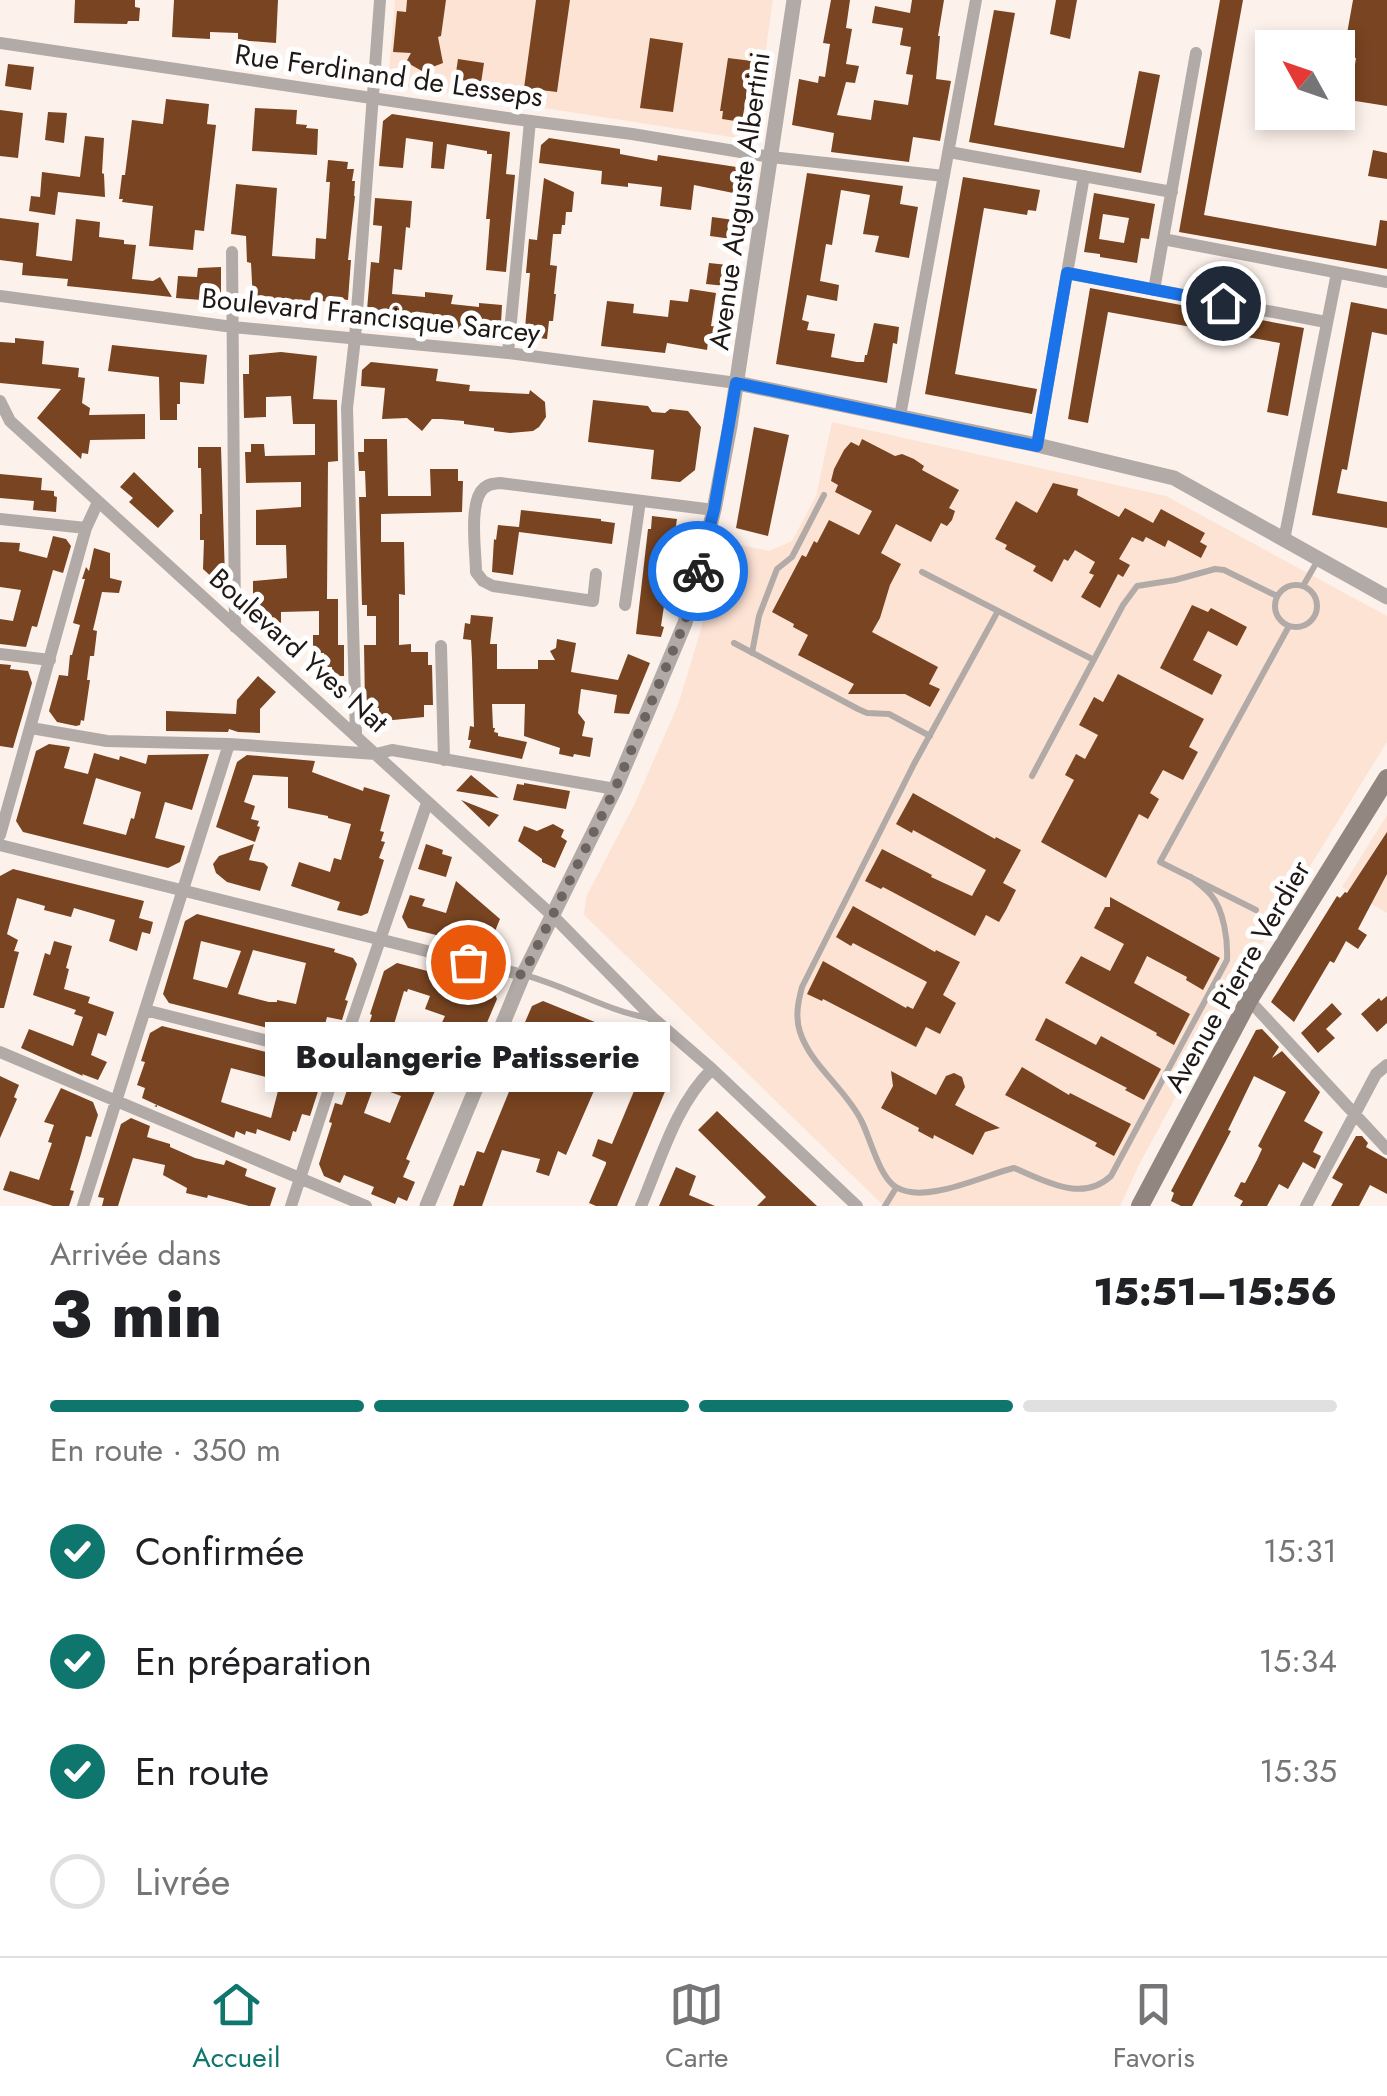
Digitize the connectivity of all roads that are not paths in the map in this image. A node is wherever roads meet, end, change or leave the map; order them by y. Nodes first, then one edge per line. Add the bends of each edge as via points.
1 (380, 0) edge
2 (794, 0) edge
3 (976, 0) edge
4 (0, 44) edge
5 (1196, 53) dead end
6 (372, 99) junction
7 (530, 120) junction
8 (949, 152) junction
9 (771, 157) junction
10 (944, 176) junction
11 (1084, 176) junction
12 (1172, 192) junction
13 (1163, 239) junction
14 (232, 252) dead end
15 (1337, 272) junction
16 (1067, 273) junction
17 (1387, 282) edge
18 (1154, 290) junction
19 (0, 296) edge
20 (1326, 322) junction
21 (233, 327) junction
22 (355, 338) junction
23 (508, 353) junction
24 (736, 383) junction
25 (0, 401) edge
26 (900, 416) junction
27 (5, 420) edge
28 (1037, 446) junction
29 (824, 495) dead end
30 (640, 501) junction
31 (98, 502) junction
32 (714, 510) junction
33 (0, 519) edge
34 (86, 528) junction
35 (1284, 540) junction
36 (1318, 559) junction
37 (922, 572) dead end
38 (596, 574) dead end
39 (1303, 586) junction
40 (1277, 596) junction
41 (1387, 597) edge
42 (625, 605) dead end
43 (998, 611) junction
44 (1288, 626) junction
45 (236, 627) junction
46 (734, 643) dead end
47 (442, 646) dead end
48 (752, 653) junction
49 (0, 654) edge
50 (50, 660) junction
51 (1094, 660) junction
52 (31, 728) junction
53 (356, 734) junction
54 (930, 736) junction
55 (229, 744) junction
56 (376, 754) junction
57 (444, 760) junction
58 (1032, 776) dead end
59 (1387, 778) edge
60 (615, 789) junction
61 (427, 803) junction
62 (0, 835) edge
63 (0, 845) edge
64 (1192, 877) junction
65 (184, 892) junction
66 (1256, 910) dead end
67 (554, 917) junction
68 (379, 940) junction
69 (523, 975) junction
70 (1248, 1000) junction
71 (145, 1010) junction
72 (653, 1018) junction
73 (0, 1052) edge
74 (338, 1059) junction
75 (1387, 1065) edge
76 (712, 1069) junction
77 (116, 1101) junction
78 (1354, 1114) junction
79 (1387, 1149) edge
80 (300, 1179) junction
81 (896, 1188) junction
82 (83, 1206) edge
83 (291, 1206) edge
84 (366, 1206) edge
85 (427, 1206) edge
86 (641, 1206) edge
87 (856, 1206) edge
88 (886, 1206) edge
89 (1140, 1206) edge
90 (1306, 1206) edge

1 - 6 street
2 - 9 street, Avenue Auguste Albertini
3 - 8 street
4 - 6 street, Rue Ferdinand de Lesseps
5 - 12 street
6 - 7 street, Rue Ferdinand de Lesseps
6 - 22 street
7 - 9 street, Rue Ferdinand de Lesseps
7 - 23 street
8 - 10 street
8 - 11 street
9 - 10 street, Rue Ferdinand de Lesseps
9 - 24 street, Avenue Auguste Albertini
10 - 26 street
11 - 12 street
11 - 16 street
12 - 13 street
13 - 15 street
13 - 18 street
14 - 21 street
15 - 17 street
15 - 20 street
16 - 18 street
16 - 28 street
18 - 20 street
19 - 21 street, Boulevard Francisque Sarcey
20 - 35 street
21 - 22 street, Boulevard Francisque Sarcey
21 - 45 street
22 - 23 street, Boulevard Francisque Sarcey
22 - 53 street via 347,408
23 - 24 street, Boulevard Francisque Sarcey
24 - 26 street
24 - 32 street, Avenue Auguste Albertini
25 - 27 street, Boulevard Yves Nat
26 - 28 street
27 - 31 street, Boulevard Yves Nat
28 - 35 street via 1174,478
29 - 48 lane via 792,556 778,569
30 - 32 street
30 - 38 street via 500,483 478,496 476,572 483,581 593,600
30 - 42 street
31 - 34 street
31 - 45 street, Boulevard Yves Nat
32 - 60 street, Avenue Auguste Albertini via 685,622
33 - 34 street
34 - 50 street
35 - 36 street
36 - 39 lane
36 - 41 street
37 - 43 lane
39 - 40 lane via 1286,587
39 - 44 lane via 1315,596 1315,616 1306,625
40 - 44 lane via 1276,616
40 - 51 lane via 1224,570 1138,586
43 - 51 lane
43 - 54 lane
44 - 64 lane via 1160,862
45 - 53 street, Boulevard Yves Nat
46 - 48 lane
47 - 57 street
48 - 54 lane via 858,710 890,714
49 - 50 street
50 - 52 street
51 - 58 lane
52 - 55 street via 106,741
52 - 62 street
53 - 56 street, Boulevard Yves Nat
54 - 81 lane via 798,1002 807,1048 860,1116
55 - 56 street
55 - 65 street
56 - 57 street via 392,750
56 - 61 street, Boulevard Yves Nat
57 - 60 street
59 - 70 main road, Avenue Pierre Verdier
60 - 67 street, Avenue Auguste Albertini
61 - 67 street, Boulevard Yves Nat
61 - 68 street
63 - 65 street
64 - 66 lane
64 - 81 lane via 1214,898 1226,960 1111,1176 1080,1190 1014,1168 958,1188
65 - 68 street
65 - 71 street
67 - 69 street, Avenue Auguste Albertini
67 - 72 street, Boulevard Yves Nat
68 - 69 street
68 - 74 street
69 - 72 lane
69 - 85 street, Avenue Auguste Albertini
70 - 78 street
70 - 89 main road, Avenue Pierre Verdier
71 - 74 street
71 - 77 street
72 - 76 street, Boulevard Yves Nat
73 - 77 street
74 - 80 street
75 - 78 street
76 - 86 street via 677,1119
76 - 87 street, Boulevard Yves Nat
77 - 80 street
77 - 82 street
78 - 79 street
78 - 90 street
80 - 83 street
80 - 84 street
81 - 88 lane

